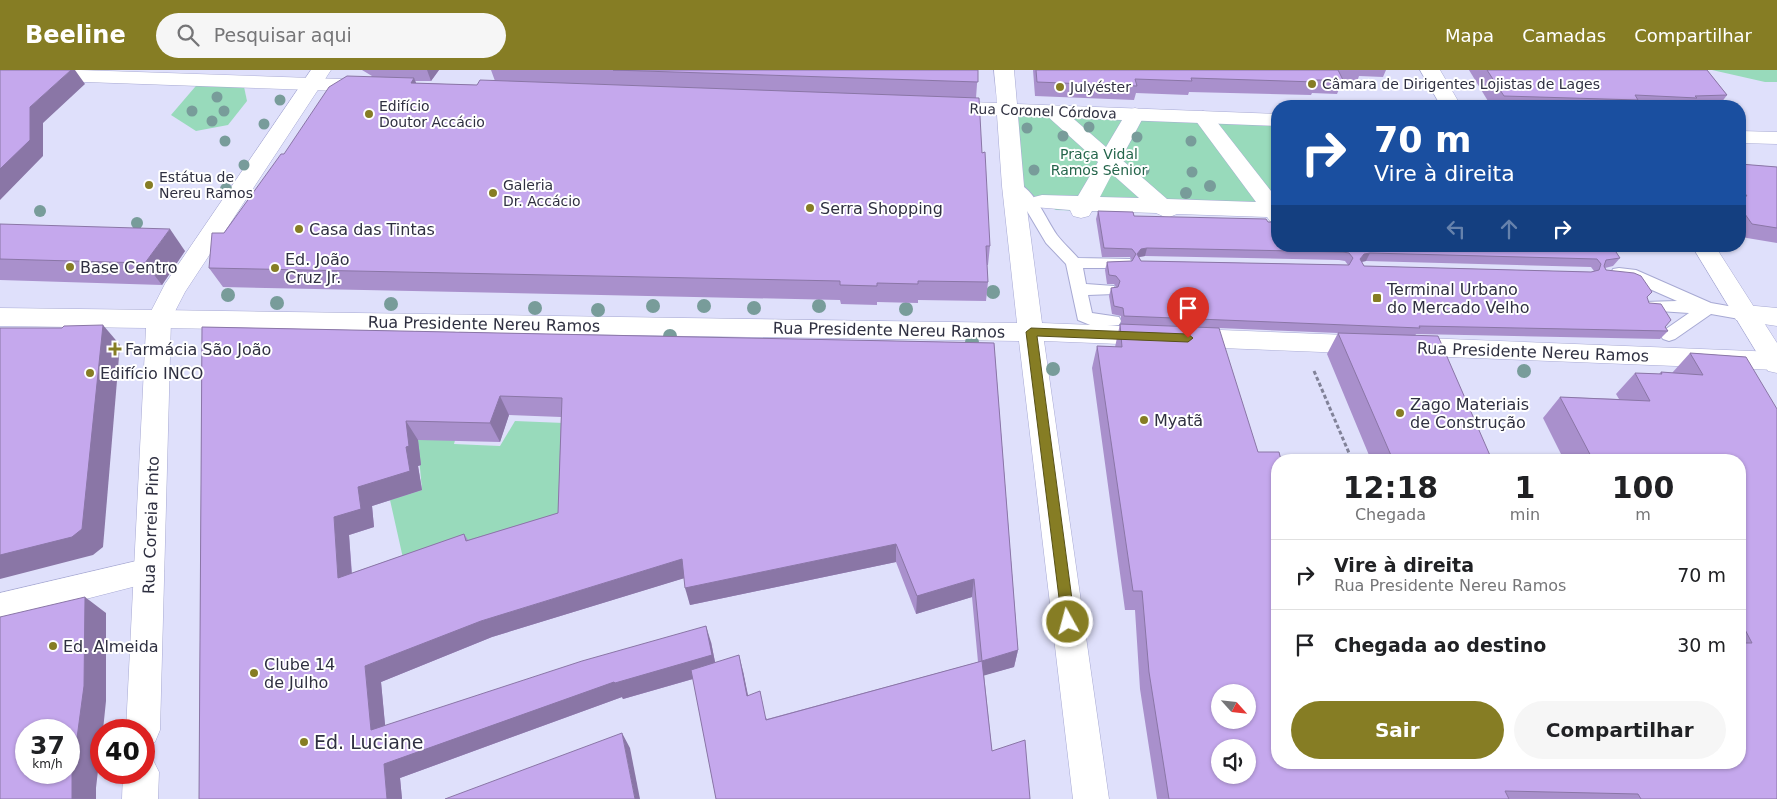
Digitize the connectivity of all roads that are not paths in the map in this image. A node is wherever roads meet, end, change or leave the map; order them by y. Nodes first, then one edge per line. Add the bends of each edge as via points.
1 (1004, 70) edge
2 (1430, 70) edge
3 (0, 73) edge
4 (316, 77) edge
5 (392, 87) edge
6 (1448, 100) edge
7 (921, 106) edge
8 (1006, 110) junction
9 (1053, 111) junction
10 (1135, 114) junction
11 (1204, 117) junction
12 (1271, 120) edge
13 (1746, 137) edge
14 (1777, 138) edge
15 (1110, 160) junction
16 (1013, 186) junction
17 (1042, 202) dead end
18 (1271, 205) edge
19 (1084, 207) junction
20 (1166, 210) junction
21 (1271, 212) edge
22 (1707, 252) edge
23 (1074, 263) junction
24 (1124, 263) edge
25 (1608, 273) edge
26 (1079, 289) junction
27 (1108, 290) dead end
28 (1650, 306) edge
29 (1708, 308) junction
30 (1745, 314) junction
31 (0, 317) edge
32 (1777, 317) edge
33 (159, 319) junction
34 (1113, 321) dead end
35 (1031, 332) junction
36 (1669, 335) edge
37 (1776, 362) edge
38 (149, 571) junction
39 (0, 607) edge
40 (143, 719) edge
41 (141, 784) edge
42 (140, 799) edge
43 (1091, 799) edge

1 - 8 street
2 - 6 street
3 - 4 street
4 - 5 street
4 - 33 street via 174,290
7 - 8 street, Rua Coronel Córdova
8 - 9 street, Rua Coronel Córdova
8 - 16 street
9 - 10 street, Rua Coronel Córdova
9 - 15 street
10 - 11 street, Rua Coronel Córdova
10 - 15 street
11 - 12 street, Rua Coronel Córdova
11 - 18 street
13 - 14 street
15 - 19 street
15 - 20 street
16 - 23 lane via 1030,203 1052,239
16 - 35 street
17 - 19 street
19 - 20 street
20 - 21 street
22 - 30 street
23 - 24 lane
23 - 26 lane
25 - 29 lane via 1630,274
26 - 27 lane
26 - 34 lane via 1084,316 1095,321
28 - 29 lane
29 - 30 lane
29 - 36 lane
30 - 32 street
30 - 37 street
31 - 33 street, Rua Presidente Nereu Ramos
33 - 35 street, Rua Presidente Nereu Ramos
33 - 38 street, Rua Correia Pinto
35 - 37 street, Rua Presidente Nereu Ramos
35 - 43 street
38 - 39 street
38 - 40 street, Rua Correia Pinto
41 - 42 street

